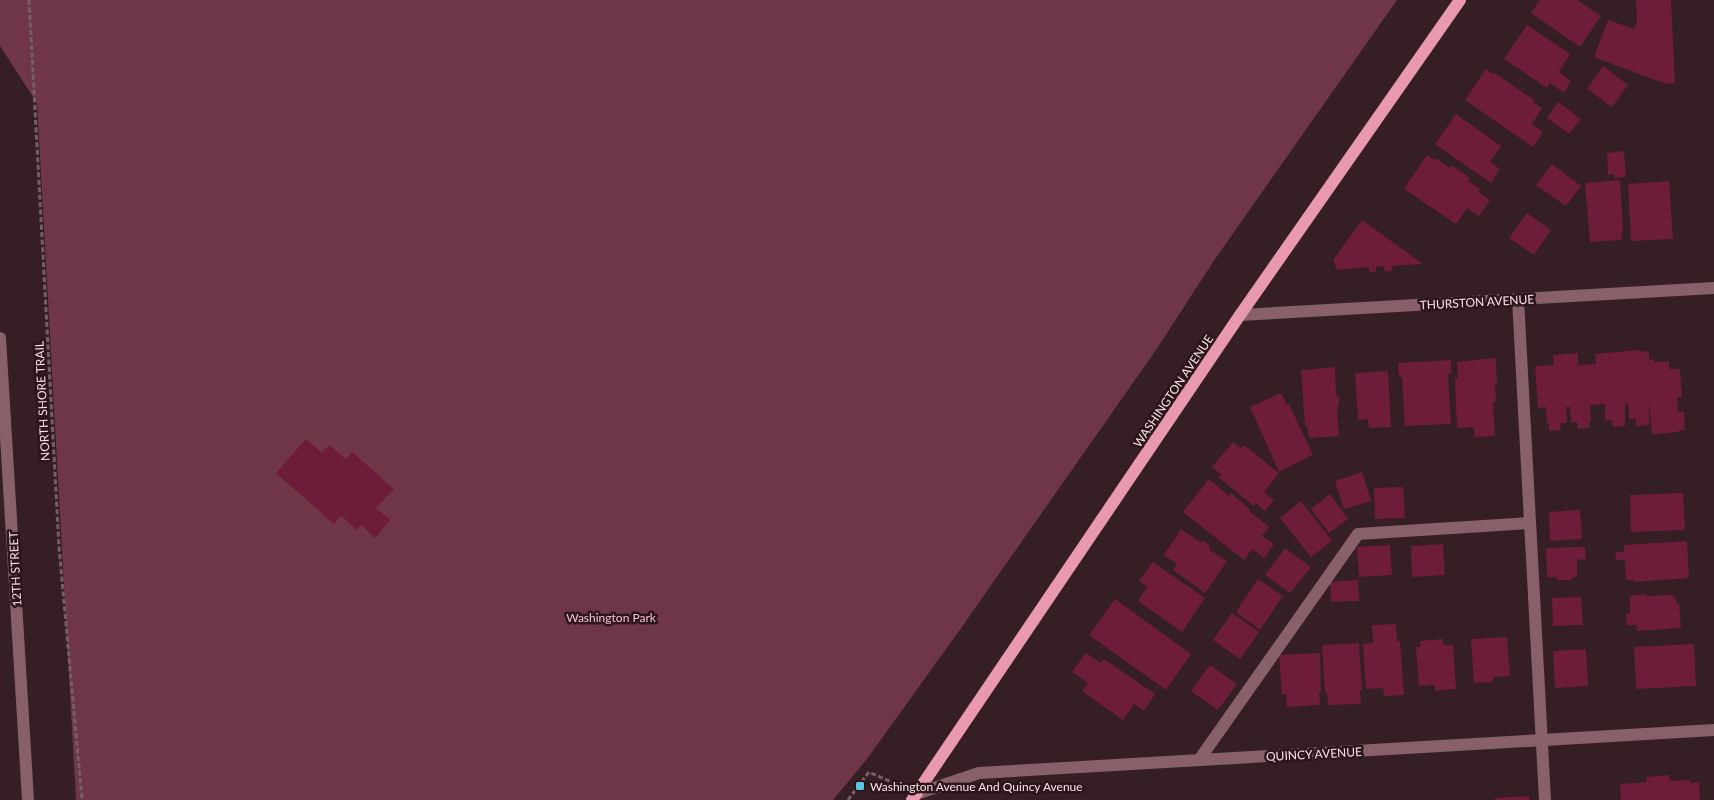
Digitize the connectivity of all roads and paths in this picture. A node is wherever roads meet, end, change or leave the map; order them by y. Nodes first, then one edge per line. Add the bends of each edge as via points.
1 (29, 0) edge
2 (1460, 0) edge
3 (1714, 288) edge
4 (1518, 299) junction
5 (1240, 315) junction
6 (0, 338) edge
7 (1530, 523) junction
8 (1714, 730) edge
9 (1541, 740) junction
10 (1199, 760) junction
11 (914, 797) edge
12 (28, 800) edge
13 (82, 800) edge
14 (848, 800) edge
15 (1545, 800) edge

1 - 13 path, NORTH SHORE TRAIL via 59,547
2 - 5 main road, WASHINGTON AVENUE
3 - 4 street, THURSTON AVENUE
4 - 5 street, THURSTON AVENUE
4 - 7 street
5 - 11 main road, WASHINGTON AVENUE
6 - 12 street, 12TH STREET
7 - 9 street
7 - 10 street via 1358,534
8 - 9 street, QUINCY AVENUE
9 - 10 street, QUINCY AVENUE
9 - 15 street
10 - 11 street, QUINCY AVENUE via 979,773
11 - 14 path via 869,772

